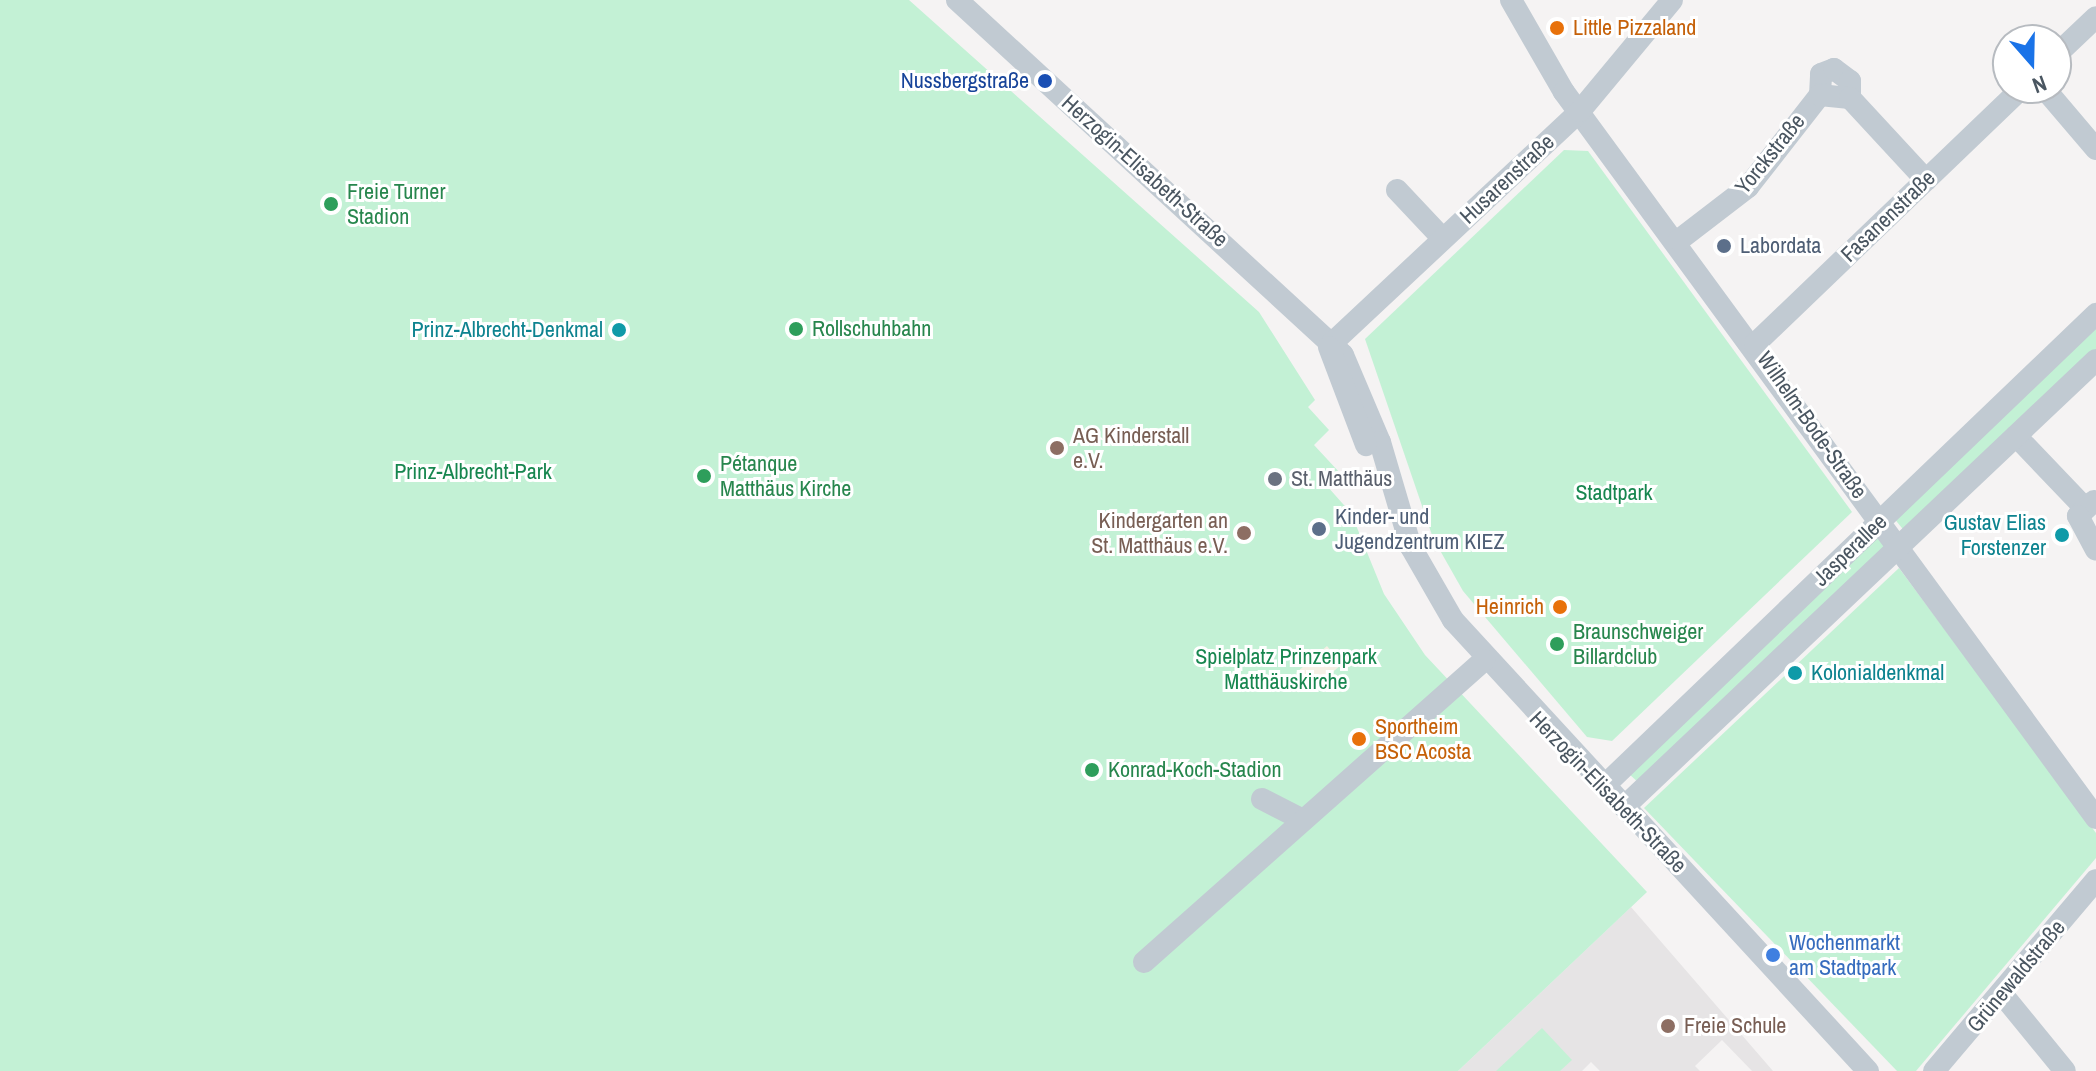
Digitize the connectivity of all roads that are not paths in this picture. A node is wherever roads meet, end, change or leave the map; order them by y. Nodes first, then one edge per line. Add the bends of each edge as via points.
1 (1511, 0) edge
2 (1672, 0) edge
3 (971, 4) edge
4 (2096, 17) edge
5 (2072, 40) edge
6 (2005, 104) edge
7 (2058, 104) edge
8 (1580, 111) junction
9 (2096, 149) edge
10 (1926, 180) junction
11 (1397, 190) dead end
12 (1443, 239) junction
13 (1679, 240) junction
14 (2096, 314) edge
15 (1755, 344) junction
16 (1329, 346) junction
17 (2096, 360) edge
18 (2016, 436) junction
19 (2090, 504) edge
20 (1880, 521) junction
21 (1898, 548) junction
22 (2096, 550) edge
23 (1484, 660) junction
24 (1604, 786) junction
25 (1262, 799) dead end
26 (1624, 807) junction
27 (2096, 818) edge
28 (1301, 819) junction
29 (2096, 880) edge
30 (1144, 962) dead end
31 (2002, 994) junction
32 (1868, 1071) edge
33 (1934, 1071) edge
34 (2065, 1071) edge

1 - 8 street, Wilhelm-Bode-Straße
2 - 8 street, Husarenstraße
3 - 16 street, Herzogin-Elisabeth-Straße
4 - 5 street
6 - 10 street, Fasanenstraße
7 - 9 street
8 - 12 street, Husarenstraße
8 - 13 street, Wilhelm-Bode-Straße
10 - 13 street, Yorckstraße via 1850,98 1820,95 1748,187
10 - 15 street, Fasanenstraße
11 - 12 street
12 - 16 street, Husarenstraße
13 - 15 street, Wilhelm-Bode-Straße
14 - 20 street, Jasperallee
15 - 20 street, Wilhelm-Bode-Straße
16 - 23 street, Herzogin-Elisabeth-Straße via 1430,585
17 - 18 street, Jasperallee
18 - 19 street
18 - 21 street, Jasperallee
19 - 22 street via 2078,528
20 - 21 street, Wilhelm-Bode-Straße
20 - 24 street, Jasperallee
21 - 26 street, Jasperallee
21 - 27 street, Wilhelm-Bode-Straße
23 - 24 street, Herzogin-Elisabeth-Straße
23 - 28 street
24 - 26 street, Herzogin-Elisabeth-Straße
25 - 28 street
26 - 32 street, Herzogin-Elisabeth-Straße
28 - 30 street
29 - 31 street, Grünewaldstraße
31 - 33 street, Grünewaldstraße
31 - 34 street

